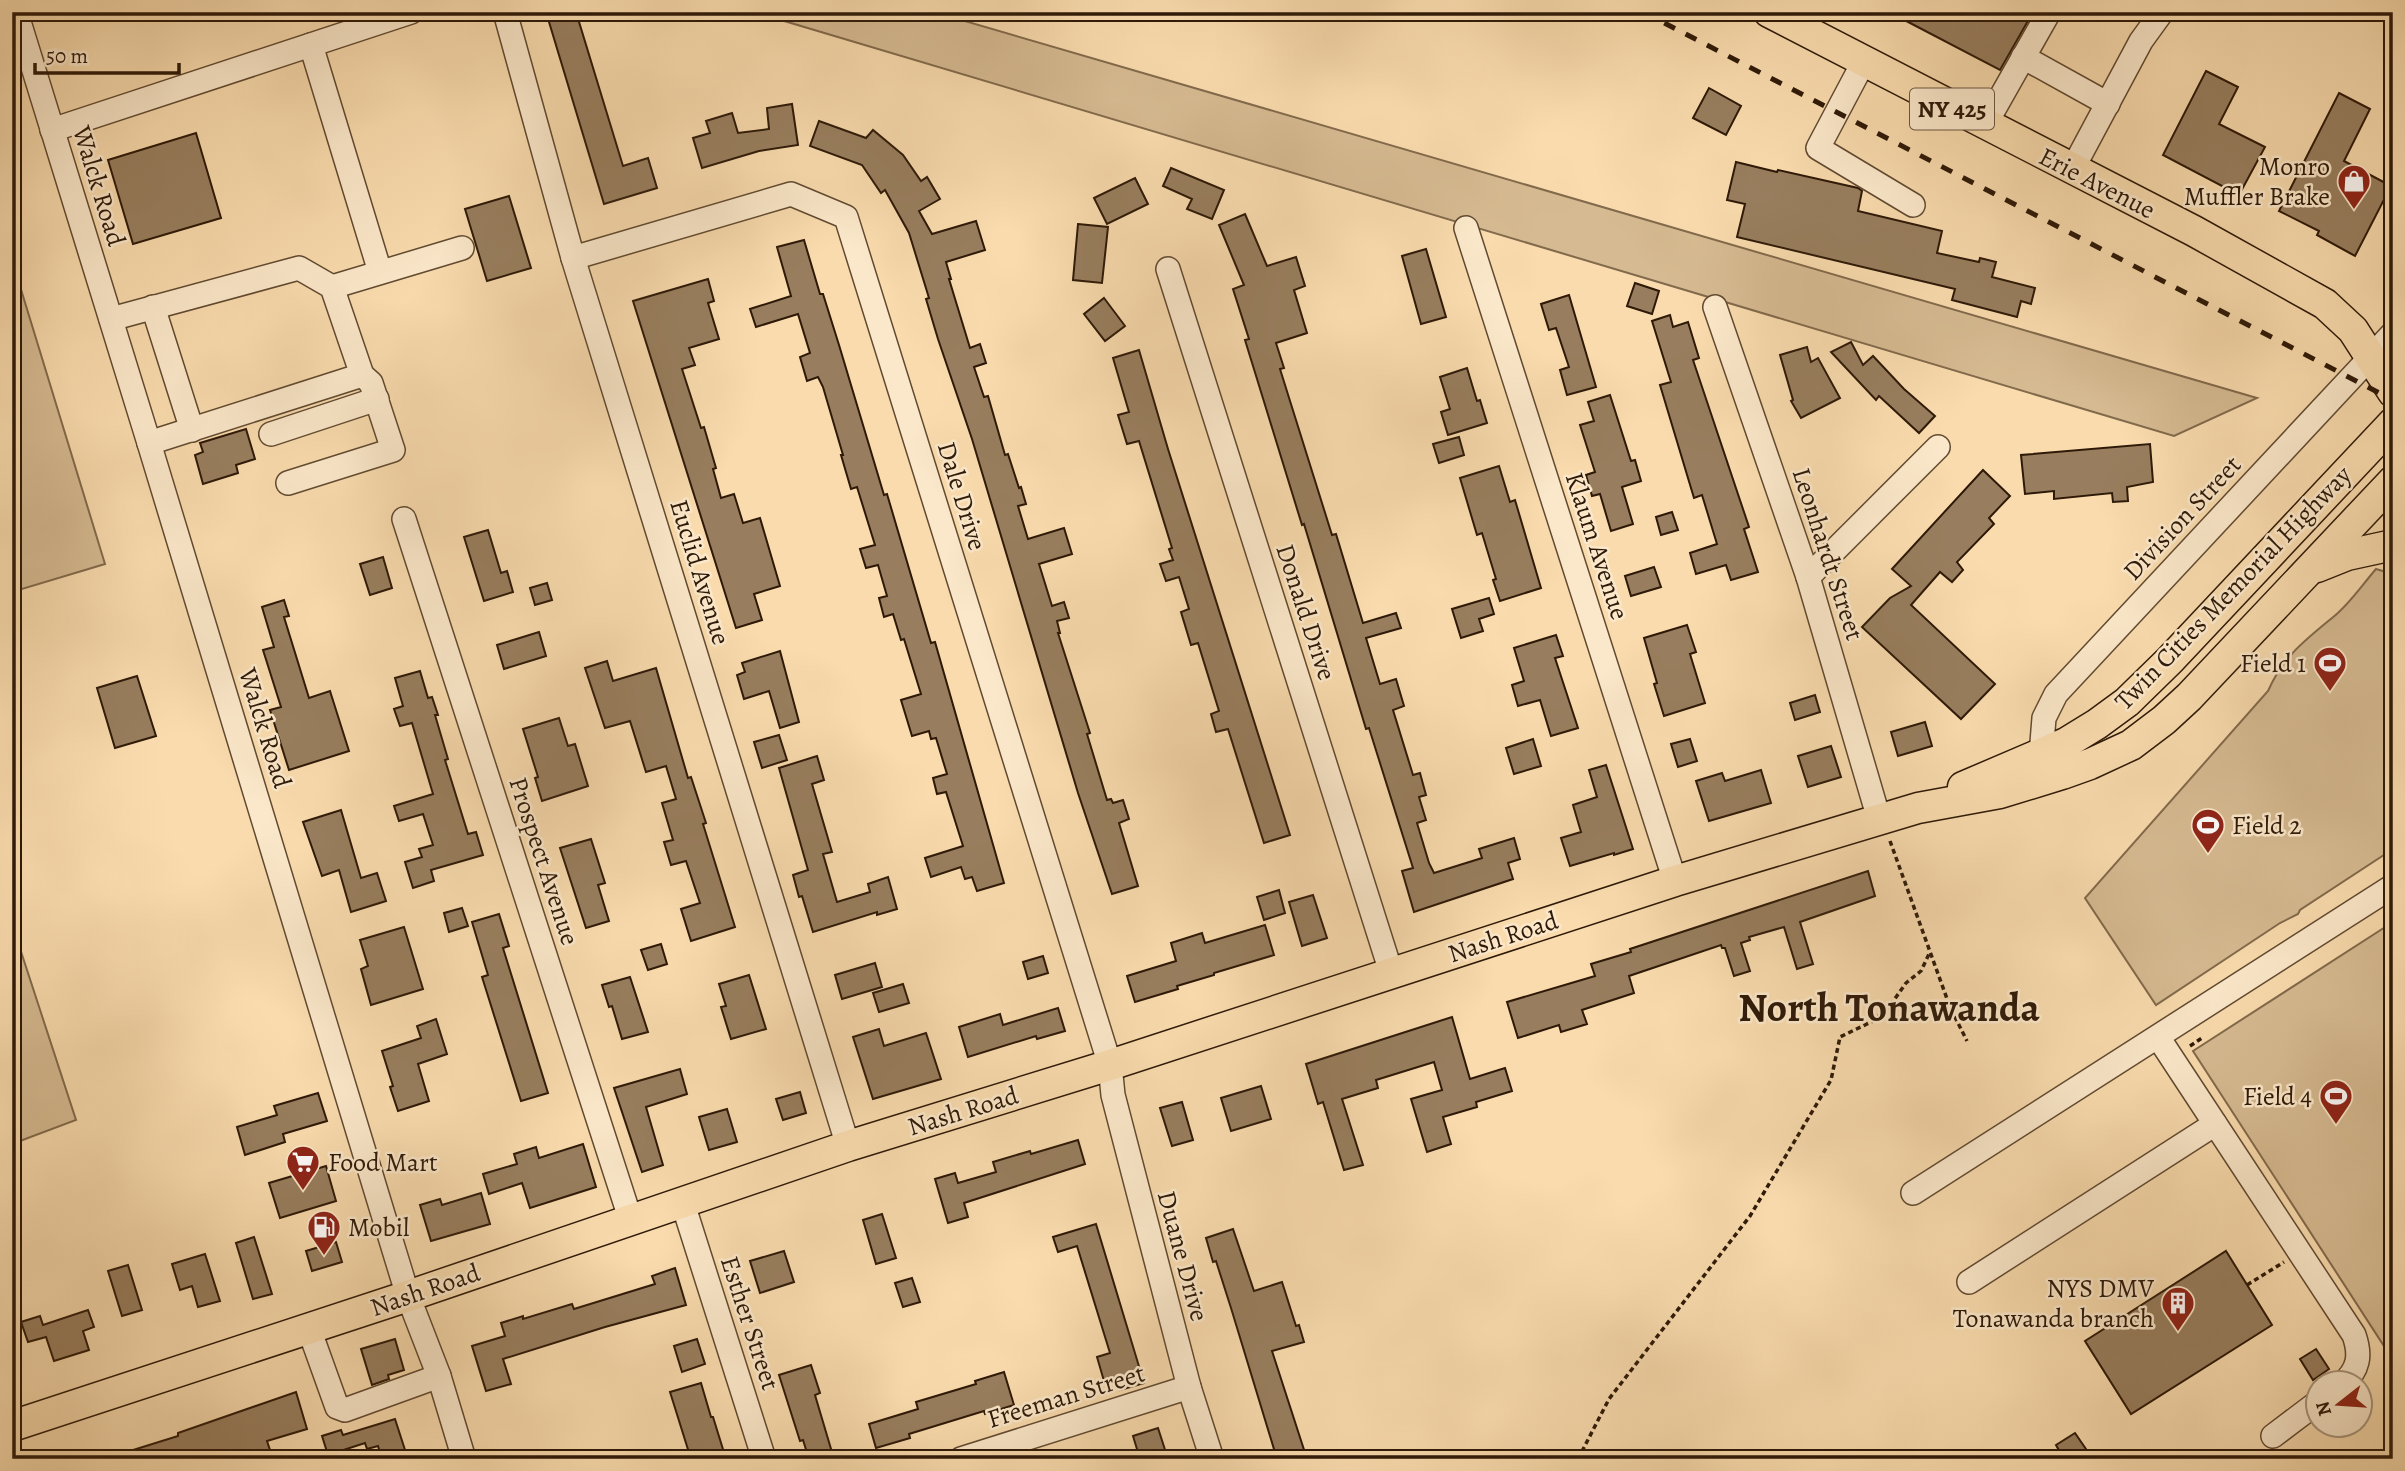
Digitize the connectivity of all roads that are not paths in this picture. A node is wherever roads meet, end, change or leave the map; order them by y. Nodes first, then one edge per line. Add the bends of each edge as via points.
1 (16, 12) edge
2 (411, 12) edge
3 (505, 12) edge
4 (1769, 12) edge
5 (2049, 12) edge
6 (2162, 12) edge
7 (311, 45) junction
8 (2023, 57) junction
9 (1863, 63) junction
10 (2108, 104) junction
11 (1985, 125) junction
12 (52, 130) junction
13 (2072, 170) junction
14 (1913, 205) dead end
15 (1466, 228) dead end
16 (462, 248) dead end
17 (573, 258) junction
18 (1168, 269) dead end
19 (380, 272) junction
20 (332, 287) junction
21 (153, 307) junction
22 (1715, 307) dead end
23 (111, 319) junction
24 (2393, 332) edge
25 (2370, 356) junction
26 (362, 375) junction
27 (2393, 393) edge
28 (377, 399) junction
29 (2393, 424) edge
30 (192, 430) junction
31 (271, 434) dead end
32 (149, 443) junction
33 (1938, 447) dead end
34 (2393, 481) edge
35 (288, 483) dead end
36 (404, 519) dead end
37 (2393, 545) edge
38 (2310, 569) junction
39 (1808, 577) junction
40 (2041, 755) junction
41 (1918, 808) junction
42 (1879, 832) junction
43 (1675, 881) junction
44 (2393, 886) edge
45 (1391, 972) junction
46 (2158, 1037) junction
47 (1110, 1065) junction
48 (2215, 1125) junction
49 (848, 1146) junction
50 (1913, 1193) dead end
51 (683, 1204) junction
52 (631, 1221) junction
53 (1969, 1282) dead end
54 (408, 1296) junction
55 (309, 1329) junction
56 (2355, 1370) edge
57 (439, 1376) junction
58 (1189, 1387) junction
59 (2304, 1413) edge
60 (12, 1426) edge
61 (2273, 1436) dead end
62 (464, 1459) edge
63 (764, 1459) edge
64 (961, 1459) edge
65 (1212, 1459) edge

1 - 12 street, Walck Road
2 - 7 street
3 - 17 street, Euclid Avenue
4 - 9 main road, Erie Avenue / NY 425
5 - 8 street
6 - 10 street
7 - 12 street
7 - 19 street
8 - 10 street
8 - 11 street
9 - 11 main road, Erie Avenue / NY 425
9 - 14 street via 1818,148
10 - 13 street
11 - 13 main road, Erie Avenue / NY 425
12 - 23 street, Walck Road
13 - 25 main road, Erie Avenue / NY 425 via 2325,304 2353,330
15 - 43 street, Klaum Avenue
16 - 19 street
17 - 47 street, Dale Drive via 790,194 846,217
17 - 49 street, Euclid Avenue
18 - 45 street, Donald Drive
19 - 20 street
20 - 21 street via 299,268
20 - 26 street
21 - 23 street
21 - 30 street
22 - 39 street, Leonhardt Street
23 - 32 street, Walck Road
24 - 25 street, Division Street
25 - 27 main road, Erie Avenue / NY 425
25 - 40 street, Division Street via 2056,694 2044,718
26 - 28 street
26 - 30 street
28 - 31 street
28 - 35 street via 393,450
29 - 40 main road, Twin Cities Memorial Highway via 2149,682 2097,724
30 - 32 street
32 - 54 street, Walck Road
33 - 39 street
34 - 38 main road, Twin Cities Memorial Highway
36 - 52 street, Prospect Avenue
37 - 38 main road
38 - 41 main road, Twin Cities Memorial Highway via 2189,697 2131,745 2090,764 2000,793
39 - 42 street, Leonhardt Street
40 - 41 main road, Twin Cities Memorial Highway
41 - 42 main road, Nash Road
42 - 43 main road, Nash Road
43 - 45 main road, Nash Road
44 - 46 street
45 - 47 main road, Nash Road
46 - 48 street
46 - 50 street
47 - 49 main road, Nash Road
47 - 58 street, Duane Drive via 1113,1095
48 - 53 street
48 - 56 street via 2354,1335 2359,1349
49 - 51 main road, Nash Road
51 - 52 main road, Nash Road
51 - 63 street, Esther Street
52 - 54 main road, Nash Road
54 - 55 main road, Nash Road
54 - 57 street, Walck Road
55 - 57 street via 337,1407 345,1410
55 - 60 main road, Nash Road
57 - 62 street, Walck Road
58 - 64 street, Freeman Street
58 - 65 street, Duane Drive
59 - 61 street

